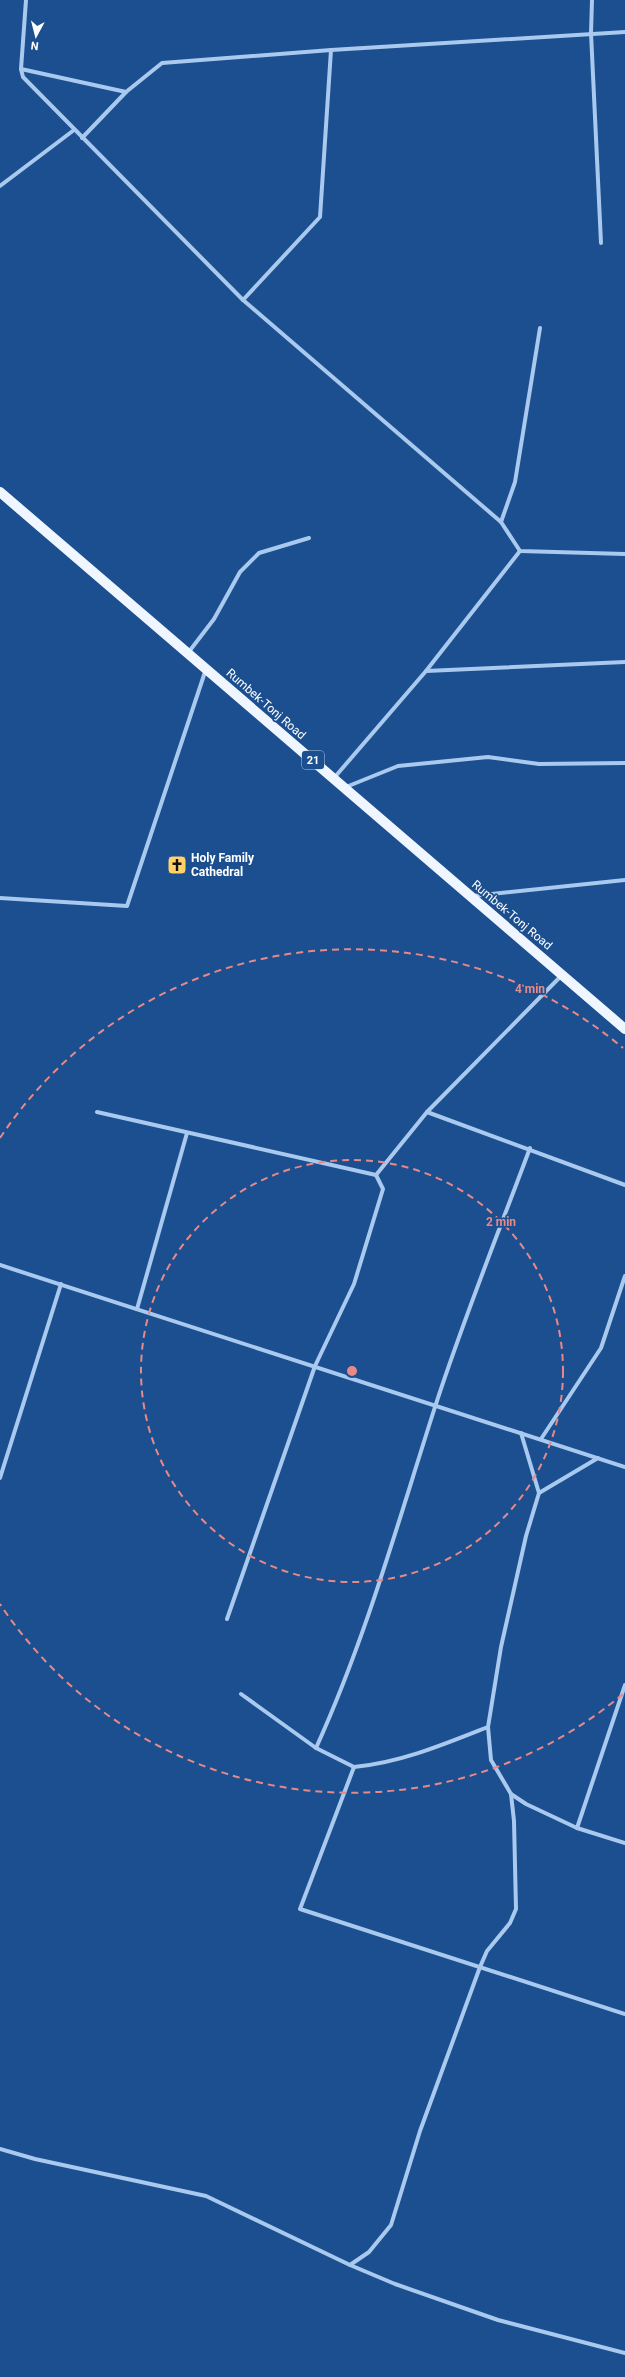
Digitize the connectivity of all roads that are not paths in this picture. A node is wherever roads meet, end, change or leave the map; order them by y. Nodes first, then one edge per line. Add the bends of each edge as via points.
1 (26, 0) edge
2 (592, 0) edge
3 (625, 32) edge
4 (591, 33) junction
5 (331, 50) junction
6 (21, 69) junction
7 (126, 92) junction
8 (74, 130) junction
9 (82, 138) junction
10 (0, 186) edge
11 (601, 243) dead end
12 (243, 300) junction
13 (540, 328) dead end
14 (0, 492) edge
15 (501, 522) junction
16 (309, 538) dead end
17 (520, 551) junction
18 (625, 554) edge
19 (188, 654) junction
20 (625, 662) edge
21 (206, 669) junction
22 (426, 671) junction
23 (625, 763) edge
24 (334, 779) junction
25 (346, 787) junction
26 (625, 880) edge
27 (470, 896) junction
28 (0, 898) edge
29 (563, 975) junction
30 (625, 1029) edge
31 (97, 1112) dead end
32 (427, 1112) junction
33 (187, 1133) junction
34 (530, 1148) junction
35 (376, 1175) junction
36 (625, 1185) edge
37 (0, 1265) edge
38 (625, 1276) edge
39 (61, 1284) junction
40 (137, 1309) junction
41 (315, 1366) junction
42 (436, 1405) junction
43 (521, 1433) junction
44 (541, 1439) junction
45 (598, 1458) junction
46 (625, 1467) edge
47 (0, 1478) edge
48 (539, 1493) junction
49 (227, 1619) dead end
50 (625, 1685) edge
51 (241, 1694) dead end
52 (488, 1727) junction
53 (316, 1748) junction
54 (354, 1767) junction
55 (511, 1794) junction
56 (577, 1828) junction
57 (625, 1843) edge
58 (480, 1967) junction
59 (625, 2014) edge
60 (0, 2149) edge
61 (350, 2265) junction
62 (625, 2353) edge

1 - 6 street
2 - 4 street
3 - 4 street
4 - 5 street
4 - 11 street
5 - 7 street via 162,63
5 - 12 street via 320,217
6 - 7 street
6 - 8 street via 23,77
7 - 9 street
8 - 9 street
8 - 10 street
9 - 12 street
12 - 15 street
13 - 15 street via 515,482
14 - 19 main road, Rumbek-Tonj Road / 21
15 - 17 street
16 - 19 street via 260,553 240,572 214,619
17 - 18 street
17 - 22 street
19 - 21 main road, Rumbek-Tonj Road / 21
20 - 22 street
21 - 24 main road, Rumbek-Tonj Road / 21
21 - 28 street via 127,906
22 - 24 street
23 - 25 street via 539,764 488,757 398,766
24 - 25 main road, Rumbek-Tonj Road / 21
25 - 27 main road, Rumbek-Tonj Road / 21
26 - 27 street
27 - 29 main road, Rumbek-Tonj Road / 21
29 - 30 main road, Rumbek-Tonj Road / 21
29 - 32 street
31 - 33 street
32 - 34 street
32 - 35 street
33 - 35 street
33 - 40 street
34 - 36 street
34 - 42 street
35 - 41 street via 383,1189 354,1284
37 - 39 street
38 - 44 street via 601,1348
39 - 40 street
39 - 47 street
40 - 41 street
41 - 42 street
41 - 49 street
42 - 43 street
42 - 53 street via 395,1539 345,1682
43 - 44 street
43 - 48 street
44 - 45 street
45 - 46 street
45 - 48 street
48 - 52 street via 526,1536 501,1647
50 - 56 street
51 - 53 street
52 - 54 street via 430,1749 371,1766
52 - 55 street via 491,1760
53 - 54 street
54 - 58 street via 300,1910
55 - 56 street via 526,1804
55 - 58 street via 516,1909 510,1923 487,1951
56 - 57 street
58 - 59 street
58 - 61 street via 420,2131 391,2225 369,2252
60 - 61 street via 206,2196
61 - 62 street via 395,2284 498,2320

